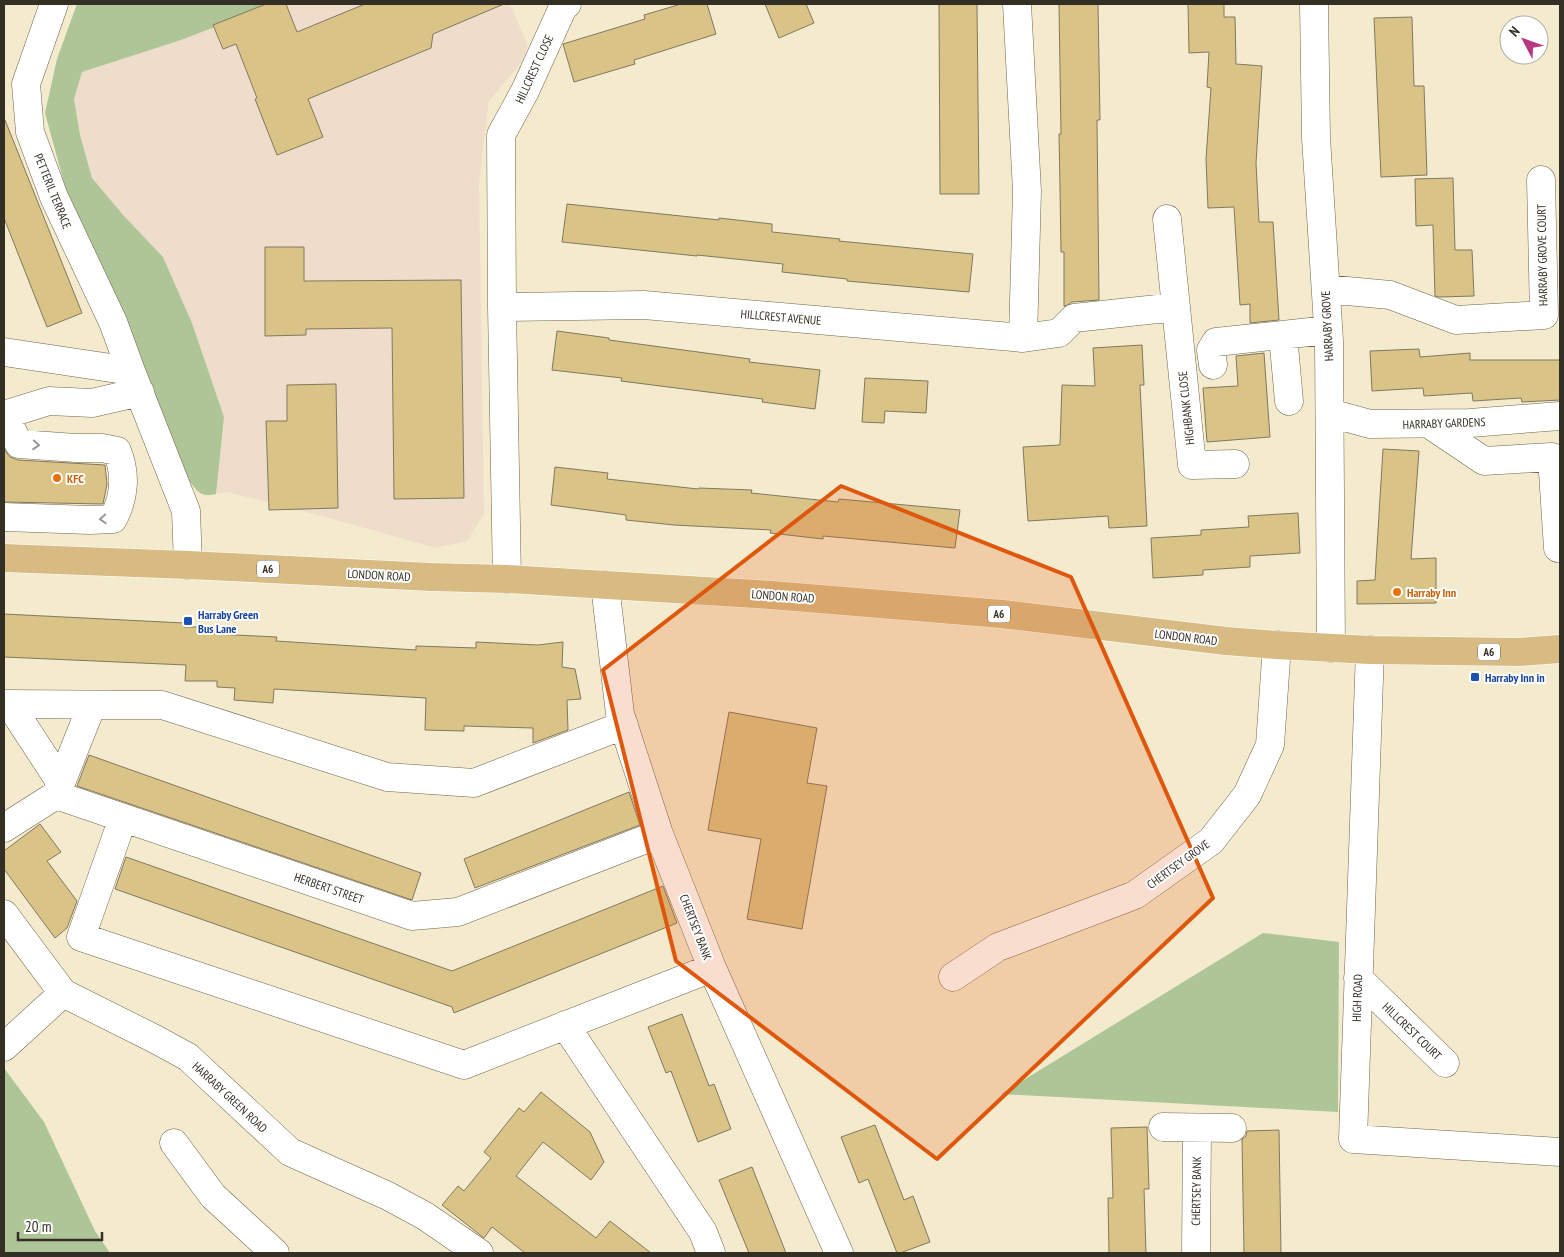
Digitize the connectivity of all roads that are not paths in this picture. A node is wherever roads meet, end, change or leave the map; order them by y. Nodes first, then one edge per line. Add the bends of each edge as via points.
1 (54, 4) edge
2 (567, 4) edge
3 (1017, 4) edge
4 (1314, 4) edge
5 (1541, 180) dead end
6 (1167, 219) dead end
7 (1326, 289) junction
8 (502, 308) junction
9 (1176, 308) junction
10 (1328, 330) junction
11 (1283, 335) junction
12 (1023, 338) junction
13 (4, 352) edge
14 (1213, 365) dead end
15 (135, 381) junction
16 (1289, 401) dead end
17 (1330, 413) junction
18 (4, 416) edge
19 (1560, 416) edge
20 (1429, 424) junction
21 (1235, 464) dead end
22 (4, 517) edge
23 (1558, 548) dead end
24 (4, 558) edge
25 (188, 565) junction
26 (507, 579) junction
27 (605, 585) junction
28 (1276, 645) junction
29 (1331, 648) junction
30 (1560, 649) edge
31 (1370, 650) junction
32 (7, 704) edge
33 (92, 705) junction
34 (624, 726) junction
35 (58, 789) junction
36 (123, 818) junction
37 (4, 828) edge
38 (659, 834) junction
39 (4, 914) edge
40 (712, 968) junction
41 (953, 977) dead end
42 (1358, 978) junction
43 (63, 993) junction
44 (565, 1026) junction
45 (4, 1047) edge
46 (1445, 1062) dead end
47 (1163, 1127) dead end
48 (1197, 1128) junction
49 (1232, 1128) dead end
50 (174, 1143) dead end
51 (1560, 1152) edge
52 (275, 1253) edge
53 (480, 1253) edge
54 (711, 1253) edge
55 (839, 1253) edge
56 (1196, 1253) edge

1 - 15 street, PETTERIL TERRACE via 26,84 30,132 54,197 113,322
2 - 8 street, HILLCREST CLOSE via 501,136
3 - 12 street via 1027,191
4 - 7 street, HARRABY GROVE via 1316,138
5 - 7 street, HARRABY GROVE COURT via 1544,315 1456,320 1390,295
6 - 9 street, HIGHBANK CLOSE
7 - 10 street, HARRABY GROVE
8 - 12 street, HILLCREST AVENUE via 644,305
8 - 26 street
9 - 12 street, HILLCREST AVENUE via 1074,318 1059,333
9 - 21 street, HIGHBANK CLOSE via 1192,465
10 - 11 street
10 - 17 street, HARRABY GROVE
11 - 14 street via 1216,342 1211,350
11 - 16 street
13 - 15 street
15 - 18 street via 92,403 49,400
15 - 25 street, PETTERIL TERRACE via 186,510
17 - 20 street, HARRABY GARDENS via 1370,424
17 - 29 street, HARRABY GROVE
18 -> 22 street via 19,444 116,451 124,477 119,508 113,519
19 - 20 street, HARRABY GARDENS
20 - 23 street via 1484,461 1552,458
24 - 25 main road, LONDON ROAD / A6
25 - 26 main road, LONDON ROAD / A6
26 - 27 main road, LONDON ROAD / A6
27 - 28 main road, LONDON ROAD / A6 via 770,594 1002,614 1226,642
27 - 34 street, CHERTSEY BANK
28 - 29 main road, LONDON ROAD / A6
28 - 41 street, CHERTSEY GROVE via 1270,745 1247,795 1211,841 1135,895 998,947
29 - 31 main road, LONDON ROAD / A6
30 - 31 main road, LONDON ROAD / A6 via 1520,652
31 - 42 street, HIGH ROAD
32 - 33 street
32 - 35 street
33 - 34 street via 162,705 387,777 474,783
33 - 35 street
34 - 38 street, CHERTSEY BANK
35 - 36 street, HERBERT STREET
35 - 37 street
36 - 38 street, HERBERT STREET via 412,916 458,912
36 - 44 street via 80,937 464,1065
38 - 40 street, CHERTSEY BANK
39 - 43 street, HARRABY GREEN ROAD
40 - 44 street
40 - 55 street, CHERTSEY BANK
42 - 46 street, HILLCREST COURT
42 - 51 street, HIGH ROAD via 1353,1139
43 - 45 street
43 - 53 street, HARRABY GREEN ROAD via 188,1057 290,1152 388,1196
44 - 54 street via 703,1232
47 - 48 street
48 - 49 street
48 - 56 street, CHERTSEY BANK
50 - 52 street via 213,1196

